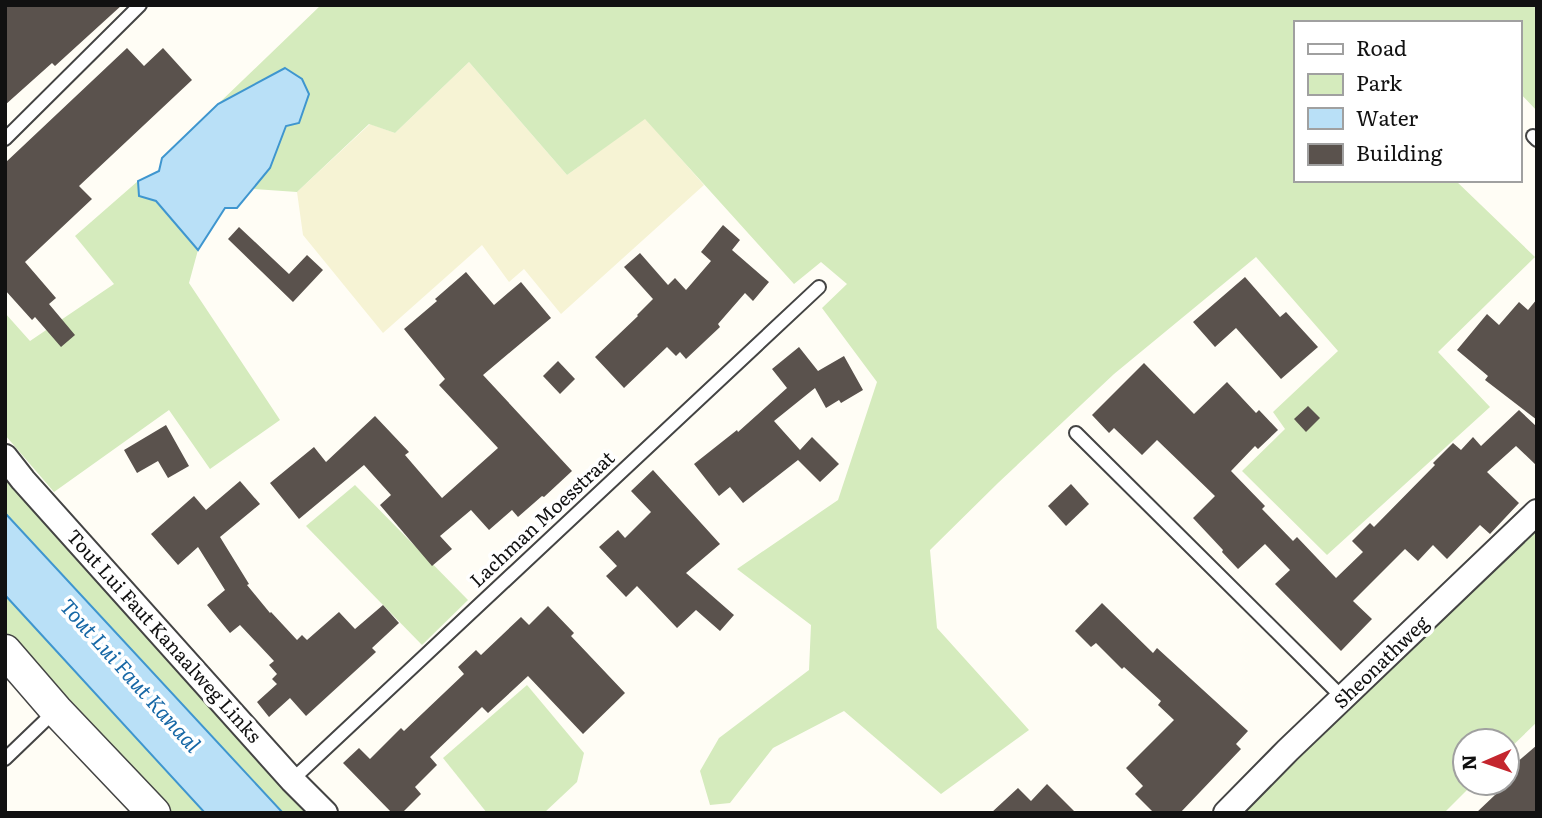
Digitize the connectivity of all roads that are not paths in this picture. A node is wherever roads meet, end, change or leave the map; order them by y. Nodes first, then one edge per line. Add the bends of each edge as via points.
1 (141, 5) edge
2 (5, 139) edge
3 (819, 287) dead end
4 (1076, 433) dead end
5 (5, 457) edge
6 (1537, 512) edge
7 (5, 651) edge
8 (1343, 698) junction
9 (56, 710) junction
10 (5, 759) edge
11 (292, 780) junction
12 (153, 813) edge
13 (325, 813) edge
14 (1226, 813) edge

1 - 2 lane
3 - 11 lane, Lachman Moesstraat
4 - 8 lane
5 - 11 street, Tout Lui Faut Kanaalweg Links
6 - 8 street, Sheonathweg
7 - 9 street
8 - 14 street, Sheonathweg
9 - 10 lane
9 - 12 street
11 - 13 street, Tout Lui Faut Kanaalweg Links

